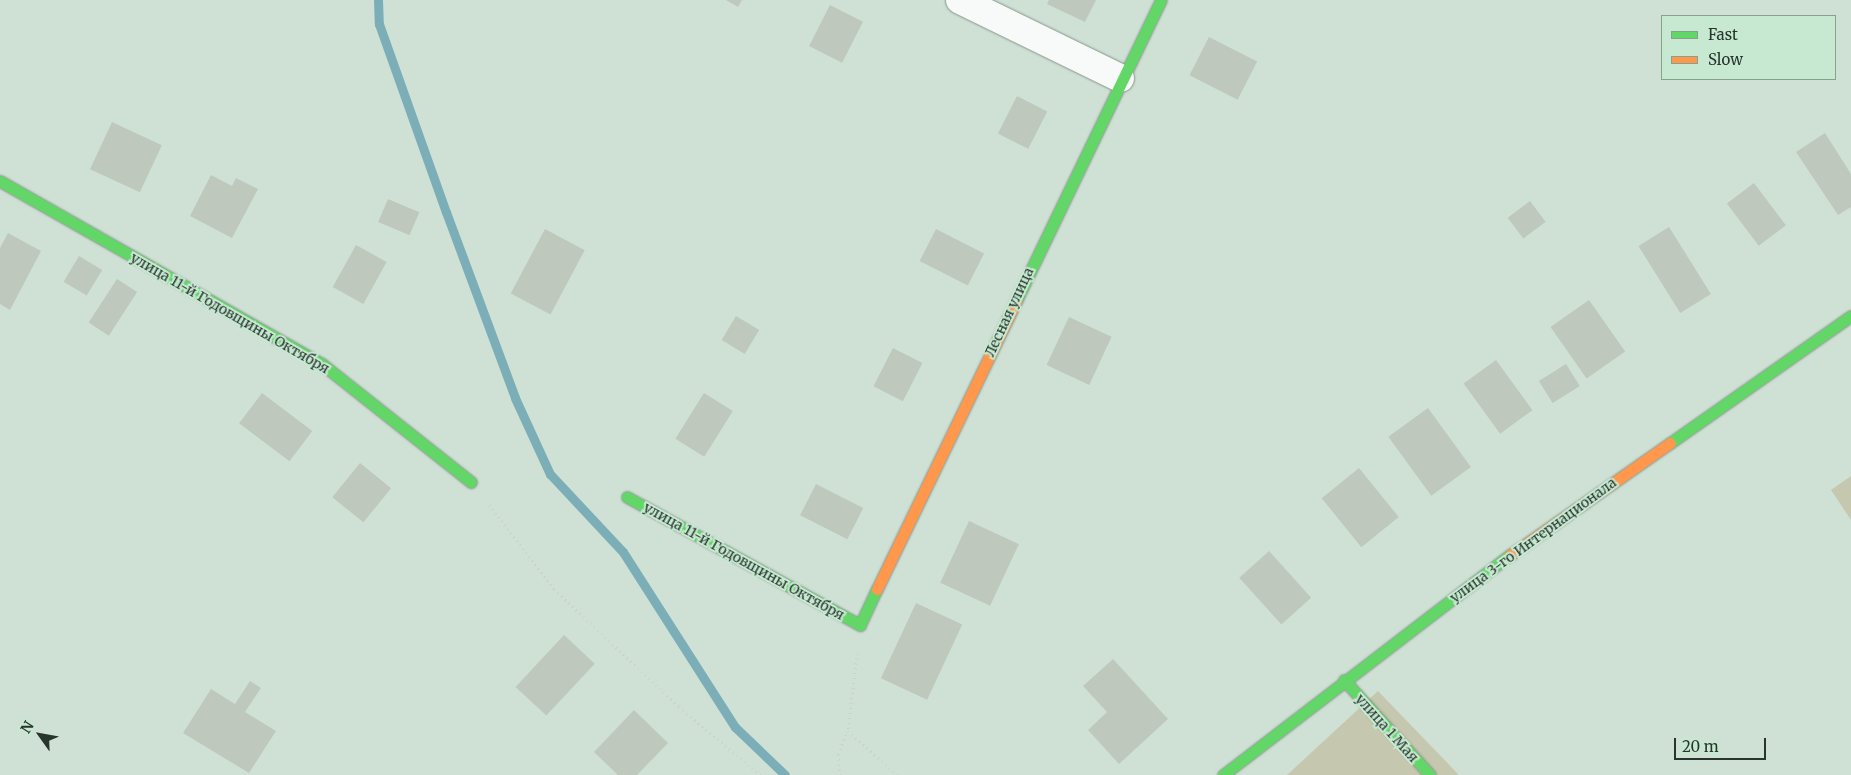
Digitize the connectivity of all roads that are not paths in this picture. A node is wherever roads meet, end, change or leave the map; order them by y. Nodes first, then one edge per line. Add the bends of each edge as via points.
1 (960, 0) edge
2 (1161, 0) edge
3 (1120, 78) junction
4 (0, 181) edge
5 (1851, 316) edge
6 (471, 482) road end
7 (627, 497) dead end
8 (860, 625) joint
9 (1344, 680) junction
10 (1224, 775) edge
11 (1430, 775) edge

1 - 3 street
2 - 3 street, Лесная улица
3 - 8 street, Лесная улица
4 - 6 street, улица 11-й Годовщины Октября via 322,364
5 - 9 street, улица 3-го Интернационала via 1515,551
7 - 8 street, улица 11-й Годовщины Октября
9 - 10 street, улица 3-го Интернационала
9 - 11 street, улица 1 Мая

